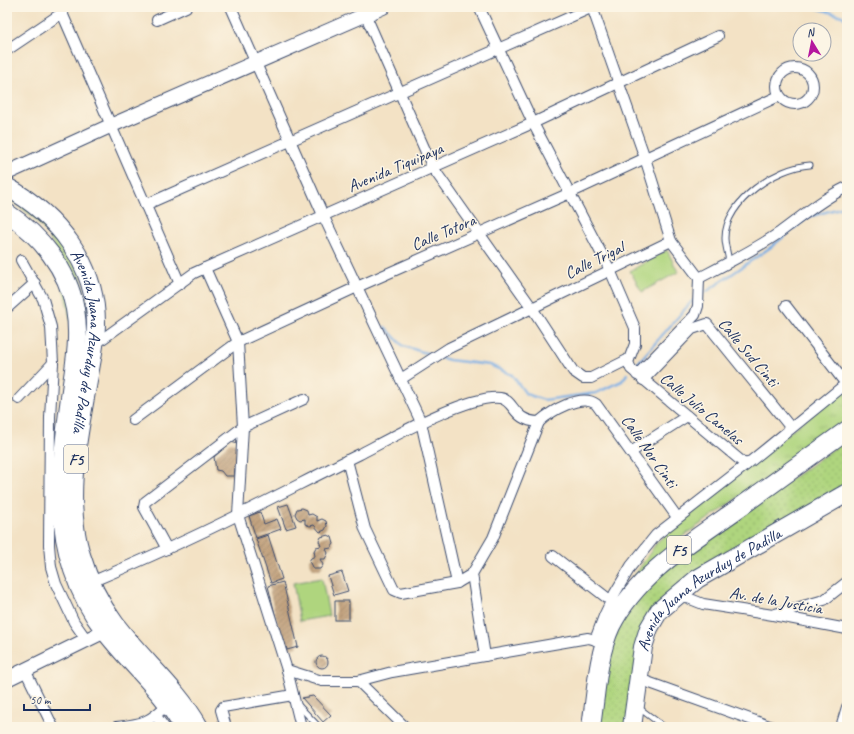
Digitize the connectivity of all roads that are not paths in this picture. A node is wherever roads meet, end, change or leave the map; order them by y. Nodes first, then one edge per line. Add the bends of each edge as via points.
1 (186, 7) edge
2 (231, 7) edge
3 (383, 7) edge
4 (479, 7) edge
5 (592, 7) edge
6 (364, 11) edge
7 (157, 20) dead end
8 (718, 36) dead end
9 (18, 43) junction
10 (7, 45) edge
11 (498, 49) junction
12 (7, 50) edge
13 (255, 63) junction
14 (619, 84) junction
15 (400, 92) junction
16 (779, 96) dead end
17 (533, 124) junction
18 (110, 126) junction
19 (290, 141) junction
20 (645, 158) junction
21 (810, 165) dead end
22 (433, 168) junction
23 (7, 173) edge
24 (7, 187) edge
25 (847, 187) edge
26 (570, 193) junction
27 (7, 201) edge
28 (145, 205) junction
29 (7, 213) edge
30 (323, 215) junction
31 (479, 234) junction
32 (671, 241) junction
33 (48, 251) junction
34 (21, 260) dead end
35 (729, 262) junction
36 (205, 268) junction
37 (610, 270) junction
38 (699, 278) junction
39 (35, 283) junction
40 (180, 284) junction
41 (357, 287) junction
42 (786, 306) dead end
43 (7, 308) edge
44 (532, 308) junction
45 (238, 342) junction
46 (94, 345) junction
47 (629, 359) junction
48 (53, 363) junction
49 (640, 377) junction
50 (401, 379) junction
51 (846, 384) edge
52 (19, 399) dead end
53 (304, 399) dead end
54 (687, 416) junction
55 (133, 420) dead end
56 (422, 422) junction
57 (539, 422) junction
58 (243, 427) junction
59 (791, 428) junction
60 (847, 430) edge
61 (631, 452) junction
62 (348, 460) junction
63 (746, 465) junction
64 (847, 494) edge
65 (238, 516) junction
66 (677, 517) junction
67 (167, 549) junction
68 (553, 556) dead end
69 (472, 574) junction
70 (91, 582) junction
71 (847, 582) edge
72 (457, 583) junction
73 (678, 594) junction
74 (611, 601) junction
75 (773, 614) junction
76 (110, 628) junction
77 (847, 629) edge
78 (86, 639) junction
79 (601, 641) junction
80 (485, 656) junction
81 (25, 670) junction
82 (287, 670) junction
83 (7, 678) edge
84 (639, 679) junction
85 (358, 681) junction
86 (293, 698) junction
87 (167, 705) junction
88 (634, 705) junction
89 (847, 707) edge
90 (659, 725) edge
91 (53, 727) edge
92 (116, 727) edge
93 (164, 727) edge
94 (183, 727) edge
95 (199, 727) edge
96 (226, 727) edge
97 (301, 727) edge
98 (319, 727) edge
99 (405, 727) edge
100 (591, 727) edge
101 (632, 727) edge
102 (664, 727) edge
103 (772, 727) edge
104 (841, 727) edge

1 - 7 street
2 - 13 street
3 - 6 street
4 - 11 street
5 - 11 street
5 - 14 street
6 - 13 street
6 - 15 street
8 - 14 street, Avenida Tiquipaya
9 - 10 street
9 - 12 street
9 - 18 street via 62,13
11 - 15 street
11 - 17 street
13 - 18 street
13 - 19 street
14 - 17 street, Avenida Tiquipaya
14 - 20 street
15 - 19 street
15 - 22 street
16 - 20 street, Calle Totora
17 - 22 street, Avenida Tiquipaya
17 - 26 street
18 - 23 street
18 - 28 street
19 - 28 street
19 - 30 street
20 - 26 street, Calle Totora
20 - 32 street
21 - 35 lane via 797,166 760,184 735,209 729,219 725,237
22 - 30 street, Avenida Tiquipaya
22 - 31 street
24 - 46 highway, Avenida Juana Azurduy de Padilla / F5 via 44,213 75,249 89,281 95,304
25 - 35 street via 835,192 761,244
26 - 31 street, Calle Totora
26 - 37 street
27 - 33 highway via 32,220 40,231
28 - 40 street
29 - 33 highway, Avenida Juana Azurduy de Padilla / F5 via 31,232
30 - 36 street, Avenida Tiquipaya
30 - 41 street
31 - 41 street, Calle Totora
31 - 44 street
32 - 37 street, Calle Trigal
32 - 38 street
33 - 76 highway, Avenida Juana Azurduy de Padilla / F5 via 60,269 72,296 77,327 64,446 60,508 62,525 73,571 83,594
34 - 39 street
35 - 38 street
36 - 40 street, Avenida Tiquipaya
36 - 45 street
37 - 44 street, Calle Trigal
37 - 47 street via 635,328 635,344
38 - 49 street via 698,306 695,315
39 - 43 street
39 - 48 street via 43,299 51,327
40 - 46 street, Avenida Tiquipaya
41 - 45 street, Calle Totora
41 - 50 street
42 - 51 street
44 - 47 street via 573,371 583,378 591,378
44 - 50 street, Calle Trigal via 448,348
45 - 55 street, Calle Totora
45 - 58 street
46 - 70 highway, Avenida Juana Azurduy de Padilla / F5 via 72,492 75,530
47 - 49 street, Calle Julio Canelas via 632,369
48 - 52 street
48 - 78 street via 50,425 51,567 74,622
49 - 54 street, Calle Julio Canelas
49 - 59 street, Calle Sud Cinti via 692,329 707,324
50 - 56 street
51 - 59 street
53 - 58 street
54 - 61 street
54 - 63 street, Calle Julio Canelas
56 - 57 street via 476,401 499,398 505,400 521,418 528,422
56 - 62 street
56 - 72 street
57 - 61 street, Calle Nor Cinti via 548,414 580,400 590,399
57 - 69 street via 493,538
58 - 65 street
58 - 67 street via 145,502 144,507
59 - 63 street
60 - 79 highway, F5 via 677,552 644,581 625,603
61 - 66 street, Calle Nor Cinti
62 - 65 street
62 - 72 street via 365,529 394,590 401,593
63 - 66 street
64 - 73 highway, Avenida Juana Azurduy de Padilla / F5 via 697,579
65 - 67 street
65 - 82 street
66 - 74 street via 656,535 631,566
67 - 70 street
68 - 74 street
69 - 72 street
69 - 80 street
70 - 76 highway, Avenida Juana Azurduy de Padilla / F5
71 - 75 street via 824,600
73 - 75 street, Av. de la Justicia via 703,604
73 - 84 highway, Avenida Juana Azurduy de Padilla / F5 via 659,611 649,628 643,647
74 - 79 street
75 - 77 street, Av. de la Justicia
76 - 78 street
76 - 87 highway, Avenida Juana Azurduy de Padilla / F5
78 - 81 street
79 - 80 street via 588,638
79 - 100 highway, F5 via 602,656
80 - 85 street via 392,672
81 - 83 street
81 - 91 street
82 - 85 street via 322,681
82 - 86 street
84 - 88 highway, Avenida Juana Azurduy de Padilla / F5
84 - 103 street
85 - 99 street
86 - 96 street via 223,706 221,710
86 - 97 street
86 - 98 lane
87 - 92 street via 143,723
87 - 93 street
87 - 94 highway, Avenida Juana Azurduy de Padilla / F5
87 - 95 highway, Avenida Juana Azurduy de Padilla / F5
88 - 90 lane
88 - 101 highway, Avenida Juana Azurduy de Padilla / F5
89 - 104 street
90 - 102 lane

